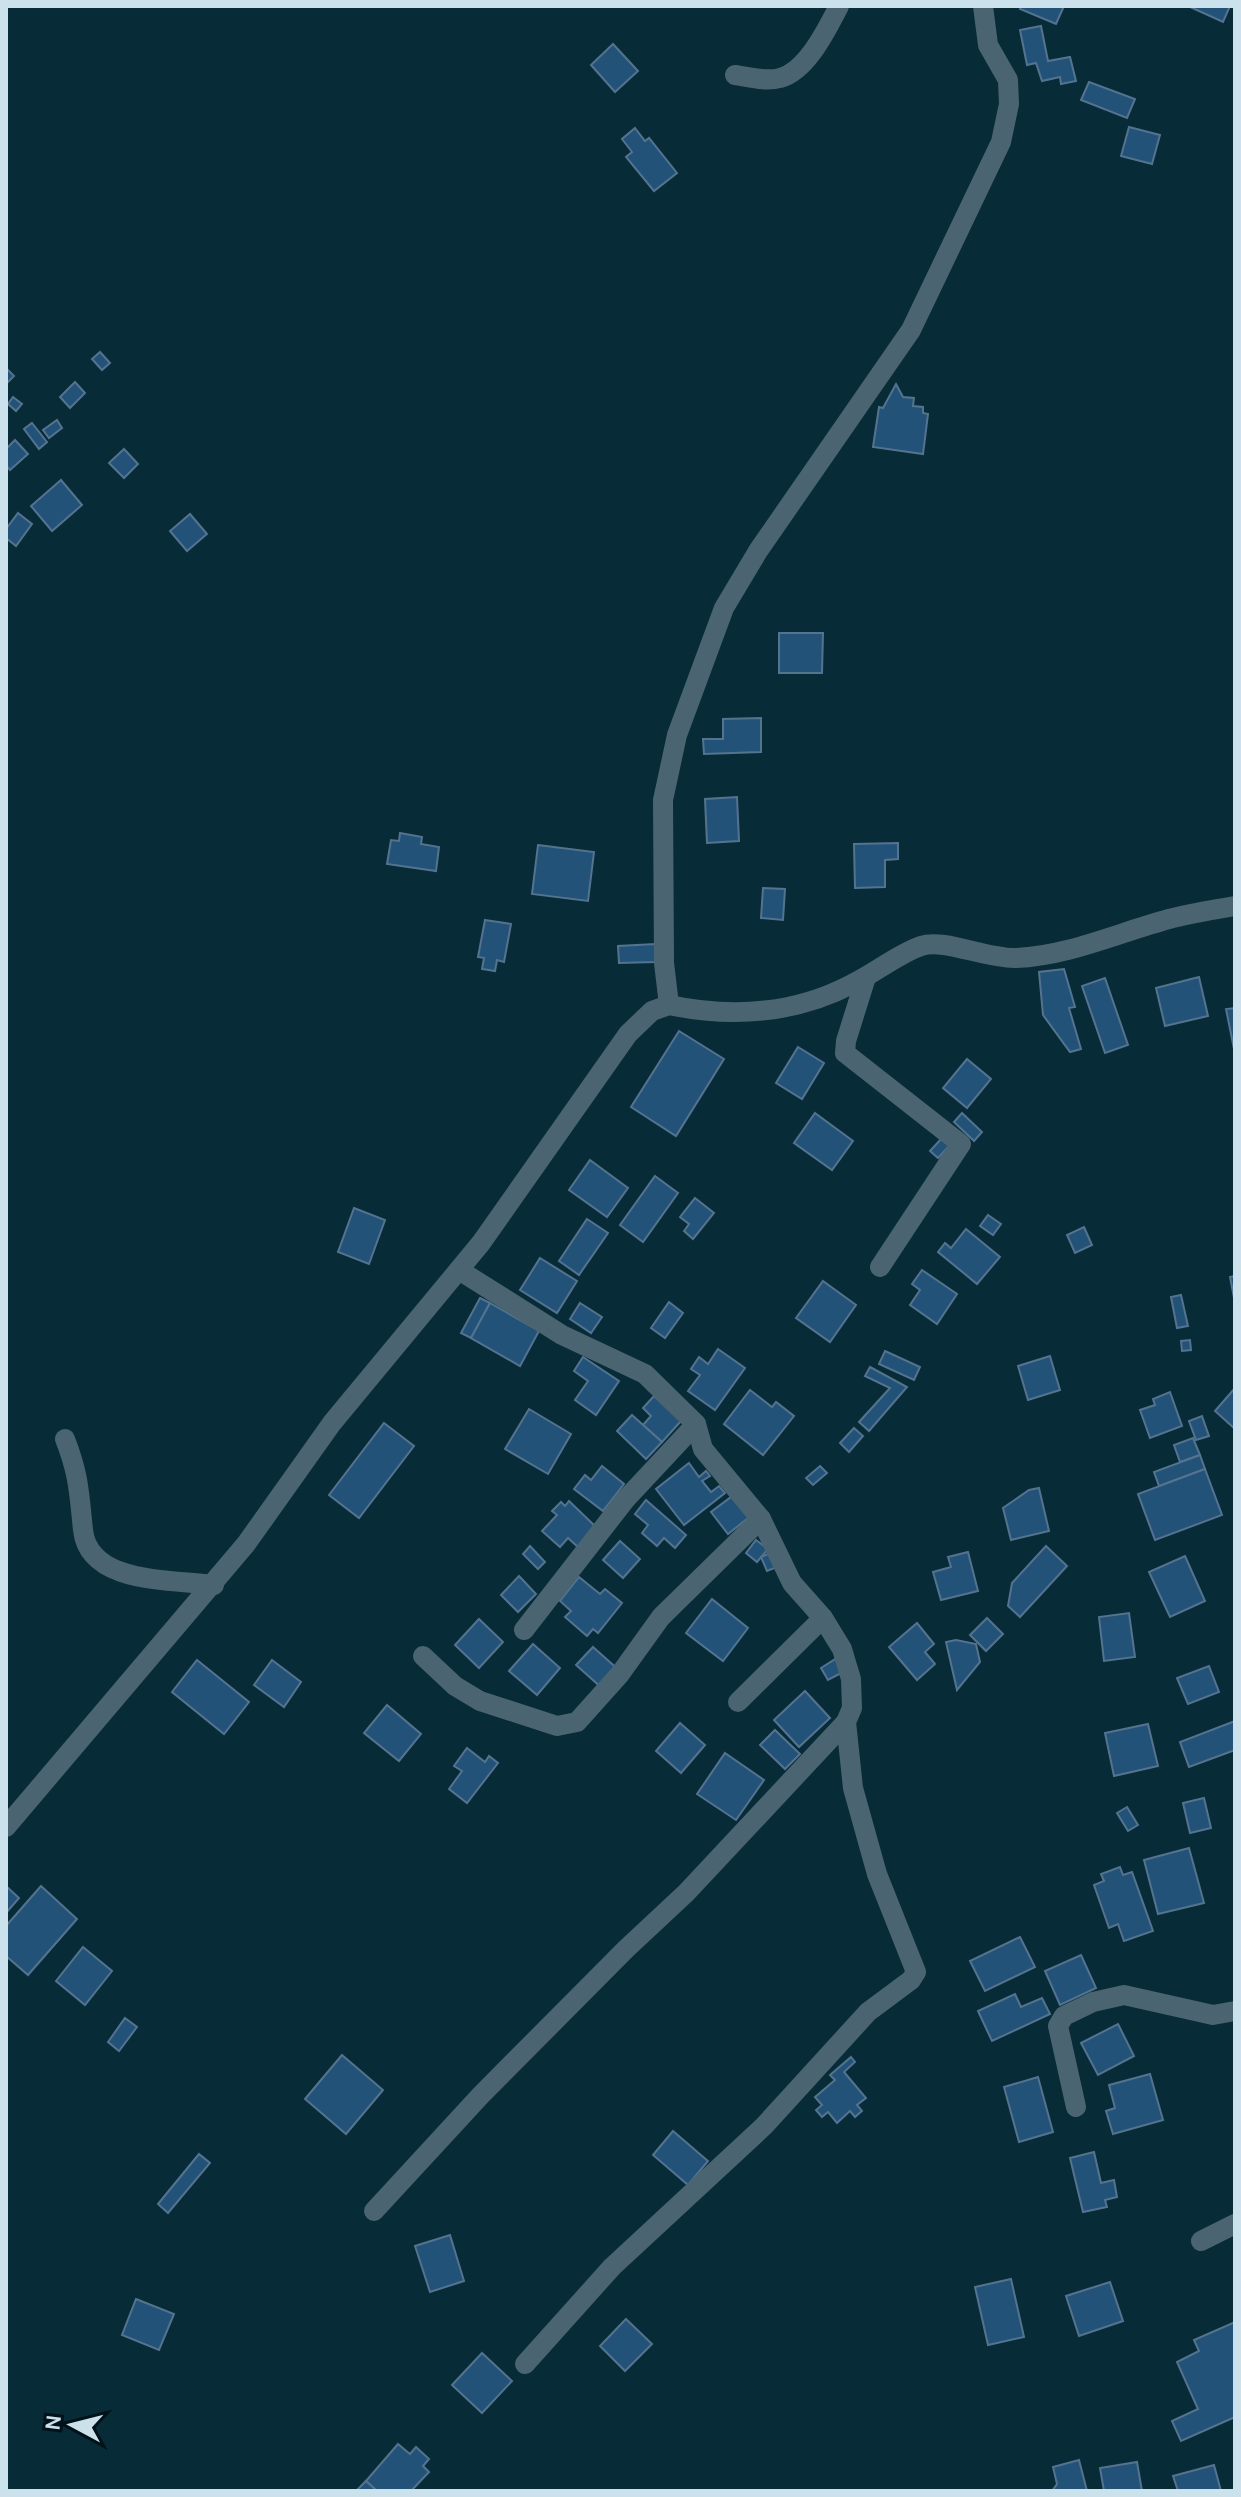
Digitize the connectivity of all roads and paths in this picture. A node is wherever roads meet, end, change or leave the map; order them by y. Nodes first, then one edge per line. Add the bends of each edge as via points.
1 (839, 6) edge
2 (983, 6) edge
3 (735, 75) dead end
4 (1235, 906) edge
5 (866, 977) junction
6 (669, 1005) junction
7 (880, 1267) dead end
8 (459, 1270) junction
9 (696, 1424) junction
10 (65, 1439) dead end
11 (761, 1519) junction
12 (214, 1585) junction
13 (823, 1618) junction
14 (524, 1630) dead end
15 (423, 1656) dead end
16 (738, 1702) dead end
17 (846, 1722) junction
18 (6, 1827) edge
19 (1235, 2011) edge
20 (1076, 2107) dead end
21 (374, 2211) dead end
22 (1235, 2224) edge
23 (1201, 2241) dead end
24 (525, 2364) dead end

1 - 3 street via 795,70 781,78
2 - 6 street via 988,45 1008,80 1001,142 911,330 724,608 677,735 663,800
4 - 5 street via 1174,917 1042,955 986,957 943,944 923,945
5 - 6 street via 762,1012 733,1015
5 - 7 street via 845,1053 961,1144
6 - 8 street via 652,1011 628,1034
8 - 9 street via 562,1335 645,1374
8 - 12 street via 332,1423
9 - 11 street via 703,1449
9 - 14 street via 625,1500
10 - 12 street via 79,1474 83,1533 92,1556 127,1573
11 - 13 street via 792,1583
11 - 15 street via 661,1617 577,1722 557,1726 480,1701
12 - 18 street
13 - 16 street
13 - 17 street via 842,1649 851,1679 852,1708
17 - 21 street
17 - 24 street via 853,1788 877,1874 916,1972 868,2012 764,2126 612,2267
19 - 20 street via 1213,2015 1124,1995 1064,2016 1058,2026
22 - 23 street

